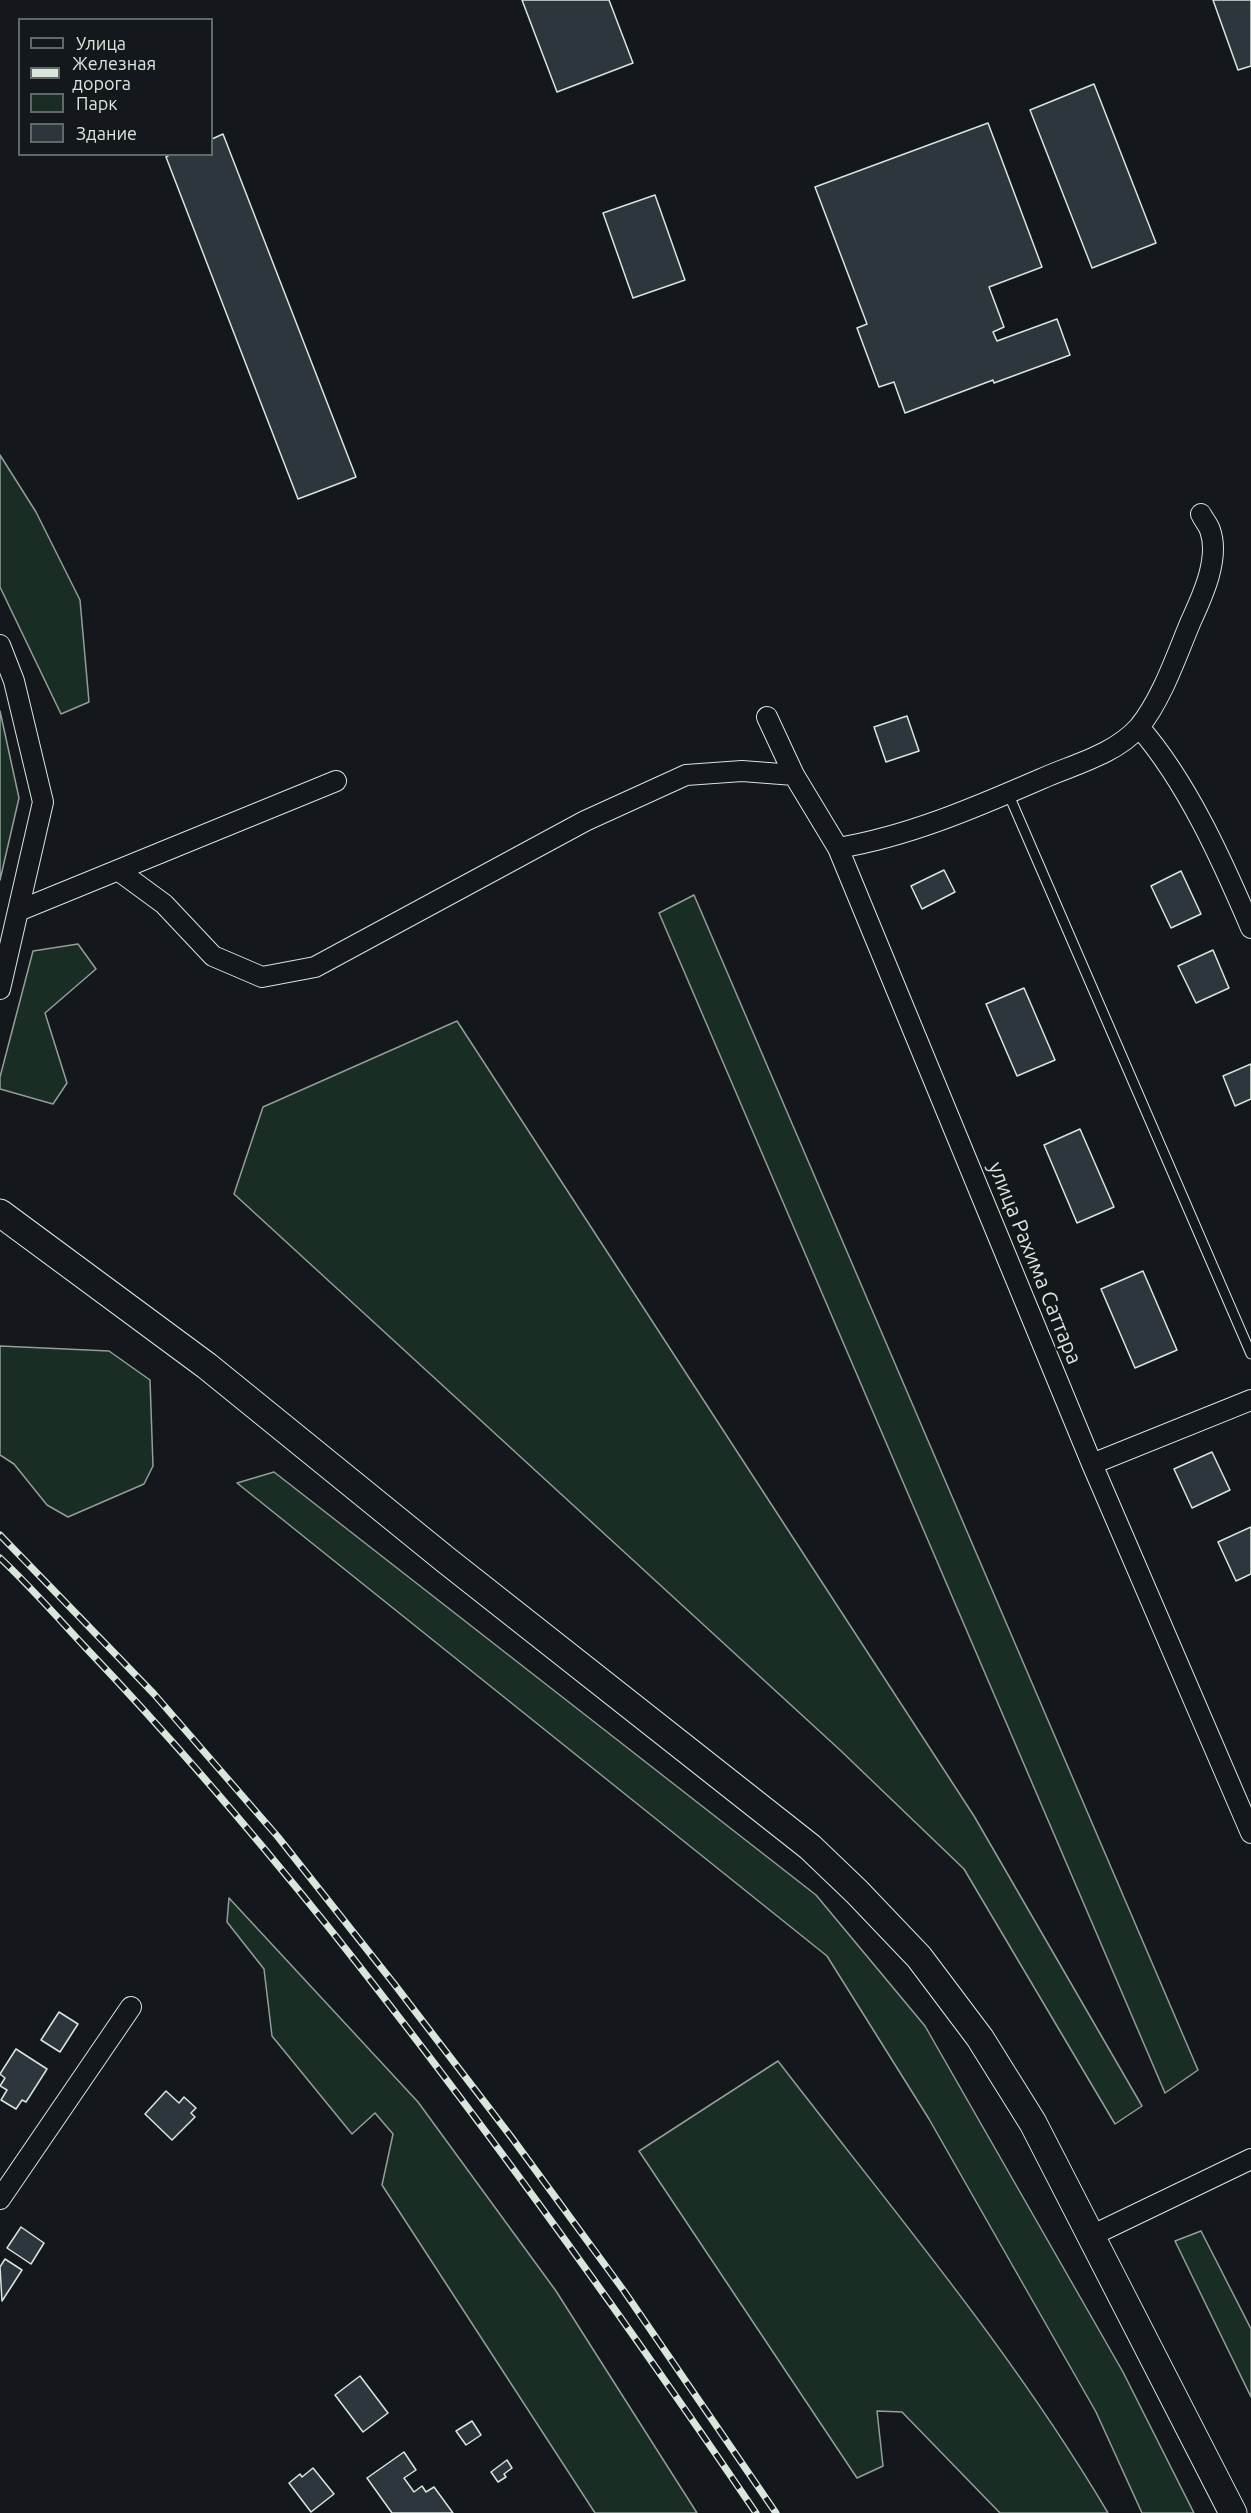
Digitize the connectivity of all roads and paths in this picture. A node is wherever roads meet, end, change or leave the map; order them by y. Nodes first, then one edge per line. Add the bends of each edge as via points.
1 (1201, 514) dead end
2 (0, 645) edge
3 (767, 717) dead end
4 (1138, 727) junction
5 (794, 775) junction
6 (336, 781) dead end
7 (1008, 794) junction
8 (838, 848) junction
9 (119, 871) junction
10 (18, 911) junction
11 (1251, 928) edge
12 (0, 989) edge
13 (0, 1213) edge
14 (1251, 1354) edge
15 (1251, 1400) edge
16 (1092, 1464) junction
17 (1251, 1833) edge
18 (131, 2007) dead end
19 (1251, 2158) edge
20 (0, 2199) edge
21 (1093, 2235) junction
22 (1233, 2513) edge

1 - 4 street via 1210,530 1212,553 1206,582 1164,682
2 - 10 street via 14,681 43,802
3 - 5 street, улица Рахима Саттара
4 - 7 street via 1118,746
4 - 11 street via 1157,748 1219,854
5 - 8 street, улица Рахима Саттара
5 - 9 street via 742,771 686,776 585,821 315,968 262,977 213,956 164,904
6 - 9 street
7 - 8 street via 886,837
7 - 14 lane
8 - 16 street, улица Рахима Саттара
9 - 10 street
10 - 12 street
13 - 21 main road via 207,1366 810,1847 919,1957 980,2038 1033,2123
15 - 16 street
16 - 17 street, улица Рахима Саттара
18 - 20 street
19 - 21 street
21 - 22 main road

